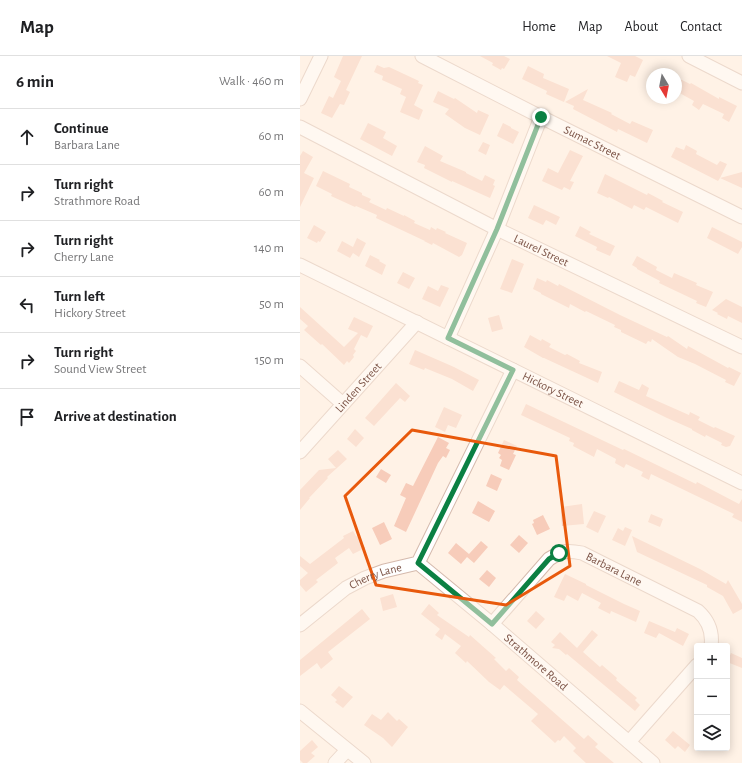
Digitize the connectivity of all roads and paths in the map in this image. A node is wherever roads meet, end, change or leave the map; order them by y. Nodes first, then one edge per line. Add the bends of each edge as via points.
1 (321, 56) edge
2 (422, 56) edge
3 (689, 56) edge
4 (742, 83) edge
5 (300, 99) edge
6 (541, 117) junction
7 (300, 127) edge
8 (742, 216) edge
9 (497, 229) junction
10 (300, 265) edge
11 (416, 322) junction
12 (448, 338) junction
13 (742, 347) edge
14 (300, 366) edge
15 (513, 370) junction
16 (343, 404) junction
17 (300, 452) edge
18 (742, 482) edge
19 (418, 563) junction
20 (492, 624) junction
21 (300, 625) edge
22 (711, 643) edge
23 (694, 668) edge
24 (300, 711) edge
25 (629, 742) junction
26 (347, 750) junction
27 (335, 763) edge
28 (364, 763) edge
29 (653, 763) edge

1 - 5 street
2 - 6 street, Sumac Street
3 - 4 street
6 - 8 street, Sumac Street
6 - 9 street
7 - 9 street, Laurel Street
9 - 12 street
9 - 13 street, Laurel Street
10 - 11 street, Hickory Street
11 - 12 street, Hickory Street
11 - 16 street, Linden Street
12 - 15 street, Hickory Street
14 - 16 street
15 - 18 street, Hickory Street
15 - 19 street, Cherry Lane
16 - 17 street, Linden Street
19 - 20 street, Strathmore Road
19 - 21 street, Cherry Lane via 365,578 346,588
20 - 22 street, Barbara Lane via 549,559 559,553 571,551 582,553 698,611 709,624
20 - 25 street, Strathmore Road
23 - 25 street
24 - 26 street
25 - 29 street, Strathmore Road
26 - 27 street
26 - 28 street

